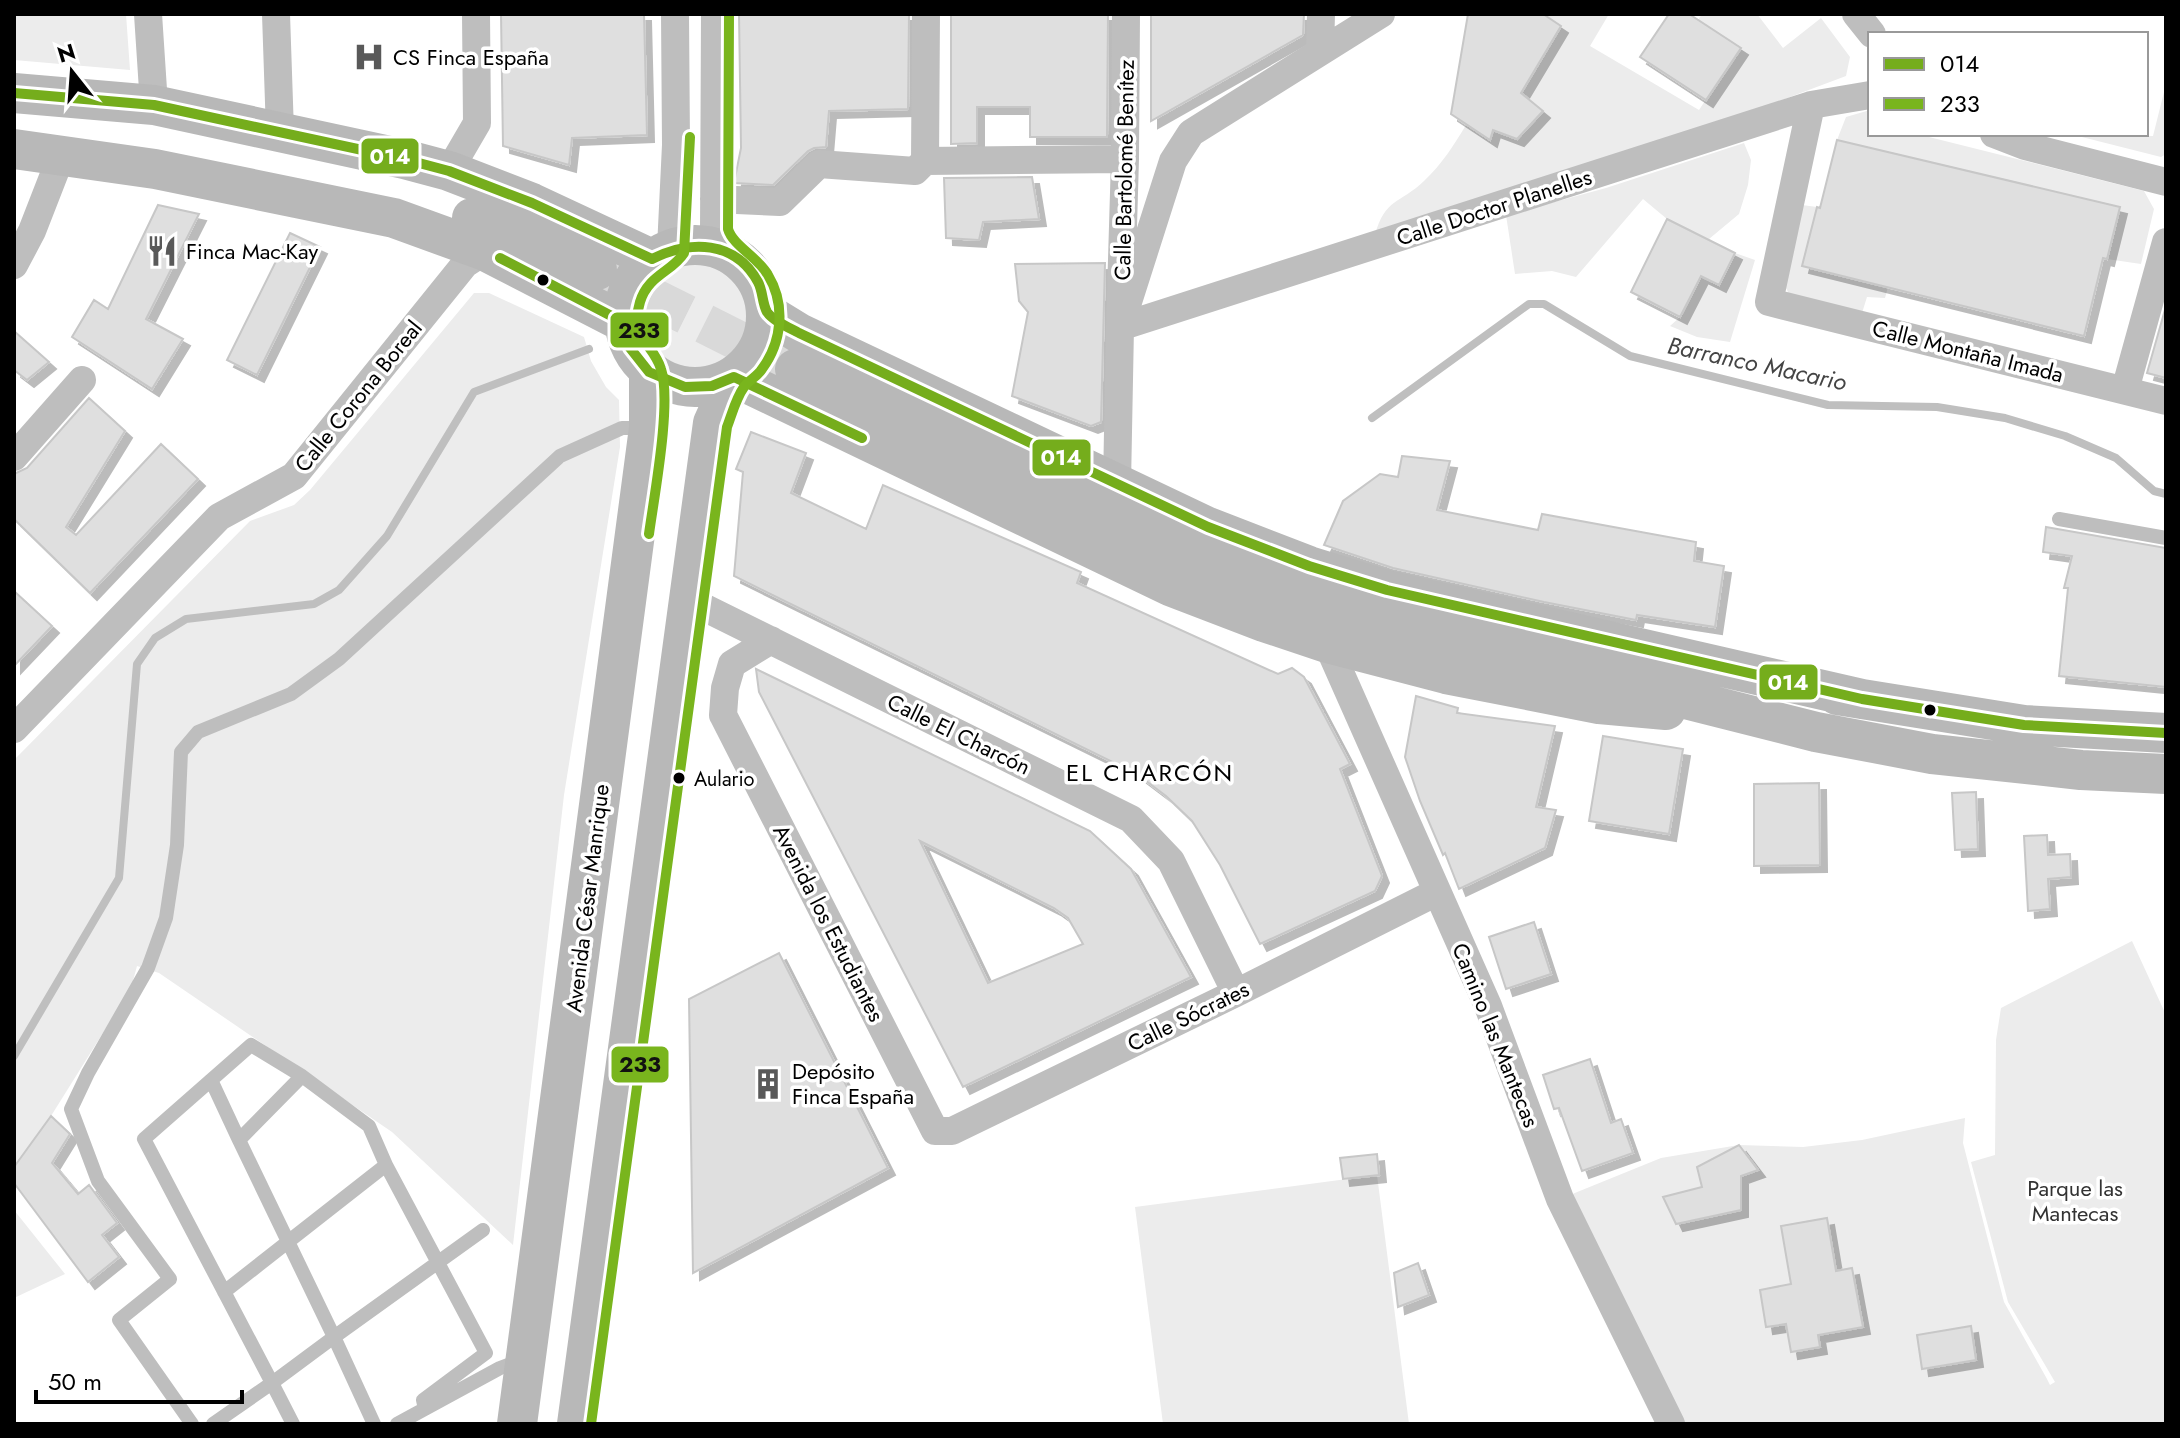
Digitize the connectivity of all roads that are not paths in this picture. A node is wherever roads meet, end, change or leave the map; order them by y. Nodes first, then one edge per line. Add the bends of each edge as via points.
1 (148, 14) edge
2 (276, 14) edge
3 (476, 14) edge
4 (675, 14) edge
5 (715, 14) edge
6 (926, 14) edge
7 (1126, 14) edge
8 (1321, 14) edge
9 (1381, 14) edge
10 (1856, 14) edge
11 (1870, 32) edge
12 (1320, 51) junction
13 (14, 93) edge
14 (1868, 95) edge
15 (154, 105) junction
16 (1811, 105) junction
17 (14, 124) edge
18 (280, 132) junction
19 (1999, 136) edge
20 (14, 149) edge
21 (62, 154) junction
22 (1125, 159) junction
23 (925, 161) junction
24 (449, 171) junction
25 (2166, 182) edge
26 (714, 199) junction
27 (23, 239) edge
28 (2166, 242) edge
29 (719, 249) junction
30 (485, 251) junction
31 (662, 254) junction
32 (14, 265) edge
33 (597, 270) tunnel mouth
34 (768, 314) junction
35 (623, 322) junction
36 (1120, 327) junction
37 (795, 369) tunnel mouth
38 (649, 372) junction
39 (734, 377) junction
40 (82, 380) dead end
41 (2125, 390) junction
42 (2166, 401) edge
43 (649, 428) junction
44 (14, 457) edge
45 (1117, 484) junction
46 (2059, 519) dead end
47 (2166, 538) edge
48 (689, 600) junction
49 (771, 640) junction
50 (1327, 643) junction
51 (1584, 666) junction
52 (1862, 699) junction
53 (674, 705) junction
54 (723, 715) junction
55 (14, 729) edge
56 (1816, 732) junction
57 (2166, 733) edge
58 (2166, 774) edge
59 (1437, 892) junction
60 (578, 968) junction
61 (637, 974) junction
62 (1236, 993) junction
63 (302, 1076) junction
64 (211, 1080) junction
65 (935, 1131) joint
66 (239, 1140) junction
67 (386, 1165) junction
68 (483, 1230) dead end
69 (288, 1242) junction
70 (438, 1261) junction
71 (224, 1292) junction
72 (334, 1337) junction
73 (526, 1358) junction
74 (272, 1383) junction
75 (425, 1409) junction
76 (192, 1424) edge
77 (213, 1424) edge
78 (293, 1424) edge
79 (374, 1424) edge
80 (397, 1424) edge
81 (517, 1424) edge
82 (577, 1424) edge
83 (1671, 1424) edge

1 - 15 street
2 - 18 street
3 - 24 street via 477,123
4 - 31 street via 676,145
5 - 26 street
6 - 23 street
7 - 22 street, Calle Bartolomé Benítez
8 - 12 street
9 - 12 street
10 - 11 street
12 - 36 street via 1191,133 1173,161
13 - 15 main road
14 - 16 street, Calle Doctor Planelles
15 - 18 main road
16 - 36 street, Calle Doctor Planelles
16 - 41 street, Calle Montaña Imada via 1769,302
17 - 33 main road via 165,147 384,192 463,214
18 - 24 main road
19 - 25 street
20 - 21 main road
21 - 27 street
21 - 30 main road via 394,218
22 - 23 street
22 - 36 street, Calle Bartolomé Benítez
23 - 26 street via 915,171 819,164 780,202
24 - 31 main road
26 - 29 street
27 - 32 street
28 - 41 street
29 - 31 main road via 697,245
29 - 34 main road via 734,255 758,281
30 - 35 main road
30 - 55 street, Calle Corona Boreal via 465,264 294,476 219,517
31 - 35 main road via 635,276
34 - 39 main road via 751,362
34 - 45 main road
35 - 38 main road via 630,348
36 - 45 street, Calle Bartolomé Benítez
37 - 51 main road via 1215,567 1390,625
38 - 39 main road via 685,387 712,386
38 - 43 main road, Avenida César Manrique
39 - 48 main road via 713,423
39 - 50 main road via 1170,586
40 - 44 street
41 - 42 street, Calle Montaña Imada
43 - 60 main road, Avenida César Manrique
43 - 76 lane via 622,428 560,456 339,659 291,694 198,732 181,752 177,845 166,918 148,968 71,1109 98,1181 170,1279 119,1320
45 - 52 main road via 1208,527 1387,590
46 - 47 lane
48 - 49 street, Calle El Charcón
48 - 53 main road
49 - 54 street via 732,664
49 - 62 street, Calle El Charcón via 1131,819 1171,861
50 - 56 main road via 1446,674 1599,704
50 - 59 street, Camino las Mantecas
51 - 52 main road via 1660,668
51 - 56 main road via 1658,692
52 - 57 main road via 2024,725
53 - 54 street via 695,705
53 - 61 main road
54 - 65 street, Avenida los Estudiantes
56 - 58 main road via 2005,764
59 - 62 street, Calle Sócrates
59 - 83 street, Camino las Mantecas via 1488,1006 1560,1199
60 - 61 main road
60 - 73 main road, Avenida César Manrique
61 - 82 main road
62 - 65 street, Calle Sócrates via 952,1131
63 - 64 lane via 251,1045
63 - 66 lane
63 - 67 lane via 369,1126
64 - 66 lane
64 - 71 lane via 144,1139
66 - 69 lane
67 - 69 lane
67 - 70 lane
68 - 70 lane
69 - 71 lane
69 - 72 lane
70 - 72 lane
70 - 75 lane via 486,1353 423,1400
71 - 74 lane
72 - 74 lane
72 - 79 lane
73 - 75 lane
73 - 81 main road, Avenida César Manrique
74 - 77 lane
74 - 78 lane
75 - 80 lane

